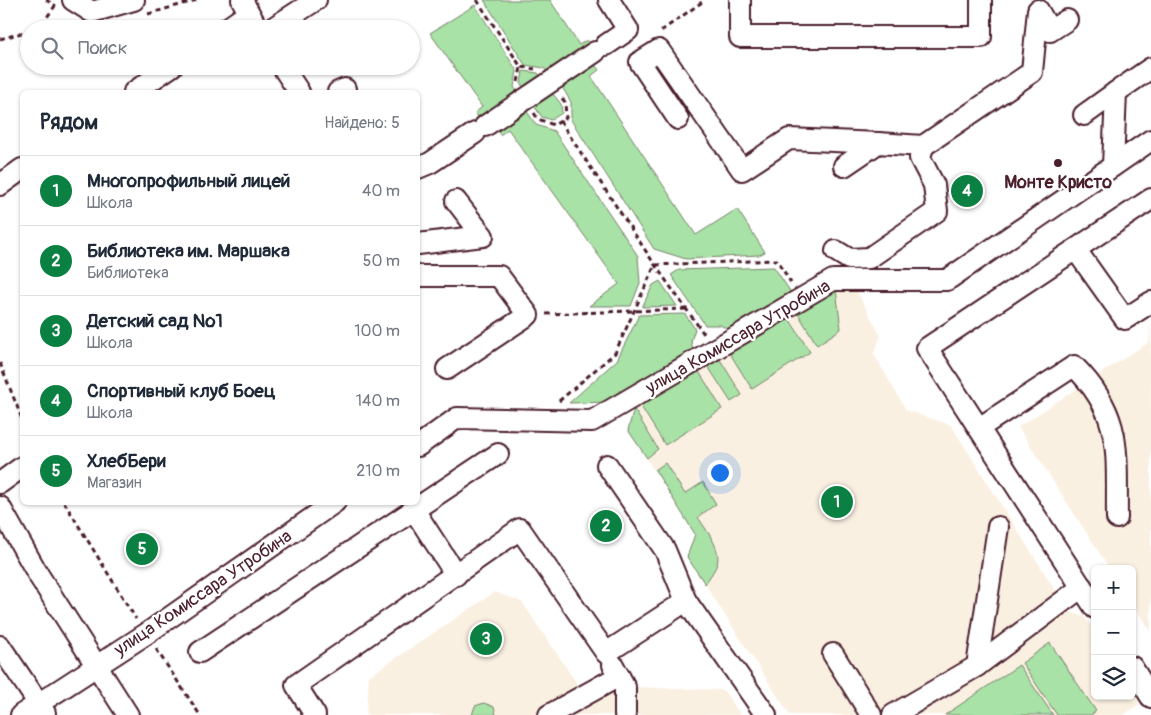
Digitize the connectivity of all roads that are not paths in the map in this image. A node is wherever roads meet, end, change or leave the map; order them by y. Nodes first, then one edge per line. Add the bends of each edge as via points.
1 (134, 0) edge
2 (316, 0) edge
3 (609, 0) edge
4 (740, 0) edge
5 (981, 0) edge
6 (64, 3) edge
7 (1038, 5) edge
8 (285, 20) edge
9 (1067, 20) dead end
10 (1151, 68) edge
11 (159, 75) edge
12 (288, 75) edge
13 (137, 90) edge
14 (298, 90) edge
15 (1116, 92) junction
16 (1084, 114) dead end
17 (678, 118) dead end
18 (1151, 140) edge
19 (878, 143) junction
20 (923, 146) junction
21 (844, 166) dead end
22 (1113, 166) junction
23 (420, 167) edge
24 (20, 170) edge
25 (0, 184) edge
26 (1151, 199) edge
27 (456, 201) dead end
28 (420, 244) edge
29 (1076, 250) junction
30 (836, 251) dead end
31 (420, 276) edge
32 (1151, 302) edge
33 (447, 369) dead end
34 (979, 428) junction
35 (420, 445) edge
36 (498, 454) dead end
37 (607, 465) dead end
38 (20, 468) edge
39 (0, 483) edge
40 (331, 505) edge
41 (0, 508) edge
42 (414, 510) junction
43 (1117, 518) dead end
44 (998, 527) dead end
45 (456, 575) junction
46 (1082, 587) junction
47 (686, 601) junction
48 (1091, 602) edge
49 (0, 646) edge
50 (200, 652) dead end
51 (606, 653) junction
52 (833, 654) dead end
53 (96, 666) junction
54 (977, 666) junction
55 (1136, 673) edge
56 (619, 676) junction
57 (1151, 697) edge
58 (43, 709) edge
59 (21, 715) edge
60 (128, 715) edge
61 (315, 715) edge
62 (549, 715) edge
63 (625, 715) edge
64 (766, 715) edge
65 (871, 715) edge
66 (892, 715) edge

1 - 6 street via 92,12
2 - 8 street
3 - 23 street via 628,30
4 - 5 street via 740,37 981,37
7 - 9 street via 1050,31
7 - 20 street via 1032,72
10 - 15 street
11 - 13 street
12 - 14 street
15 - 16 street
15 - 22 street
17 - 19 street via 640,62 659,50 742,170 789,139
18 - 22 street, улица Комиссара Утробина
19 - 20 street
19 - 21 street
20 - 30 street via 920,158 934,185 937,212 869,258 849,259
22 - 35 street, улица Комиссара Утробина via 947,280 833,280 592,421 457,418
24 - 25 street
26 - 29 street
27 - 28 street via 483,236
29 - 32 street via 1125,319
29 - 34 street via 927,348
31 - 33 street via 499,276 528,315
34 - 43 street via 1074,366 1098,393 1113,425
34 - 46 street
36 - 42 street
37 - 47 street via 665,550
38 - 39 street
40 - 53 street, улица Комиссара Утробина
41 - 53 street
42 - 45 street
42 - 50 street
44 - 54 street
45 - 51 street via 520,529
45 - 61 street via 296,685
46 - 48 street
46 - 54 street
47 - 51 street
47 - 64 street
49 - 58 street
51 - 56 street
52 - 65 street
53 - 58 street, улица Комиссара Утробина
53 - 60 street
54 - 66 street
55 - 57 street
56 - 62 street
56 - 63 street via 624,687
58 - 59 street, улица Комиссара Утробина

